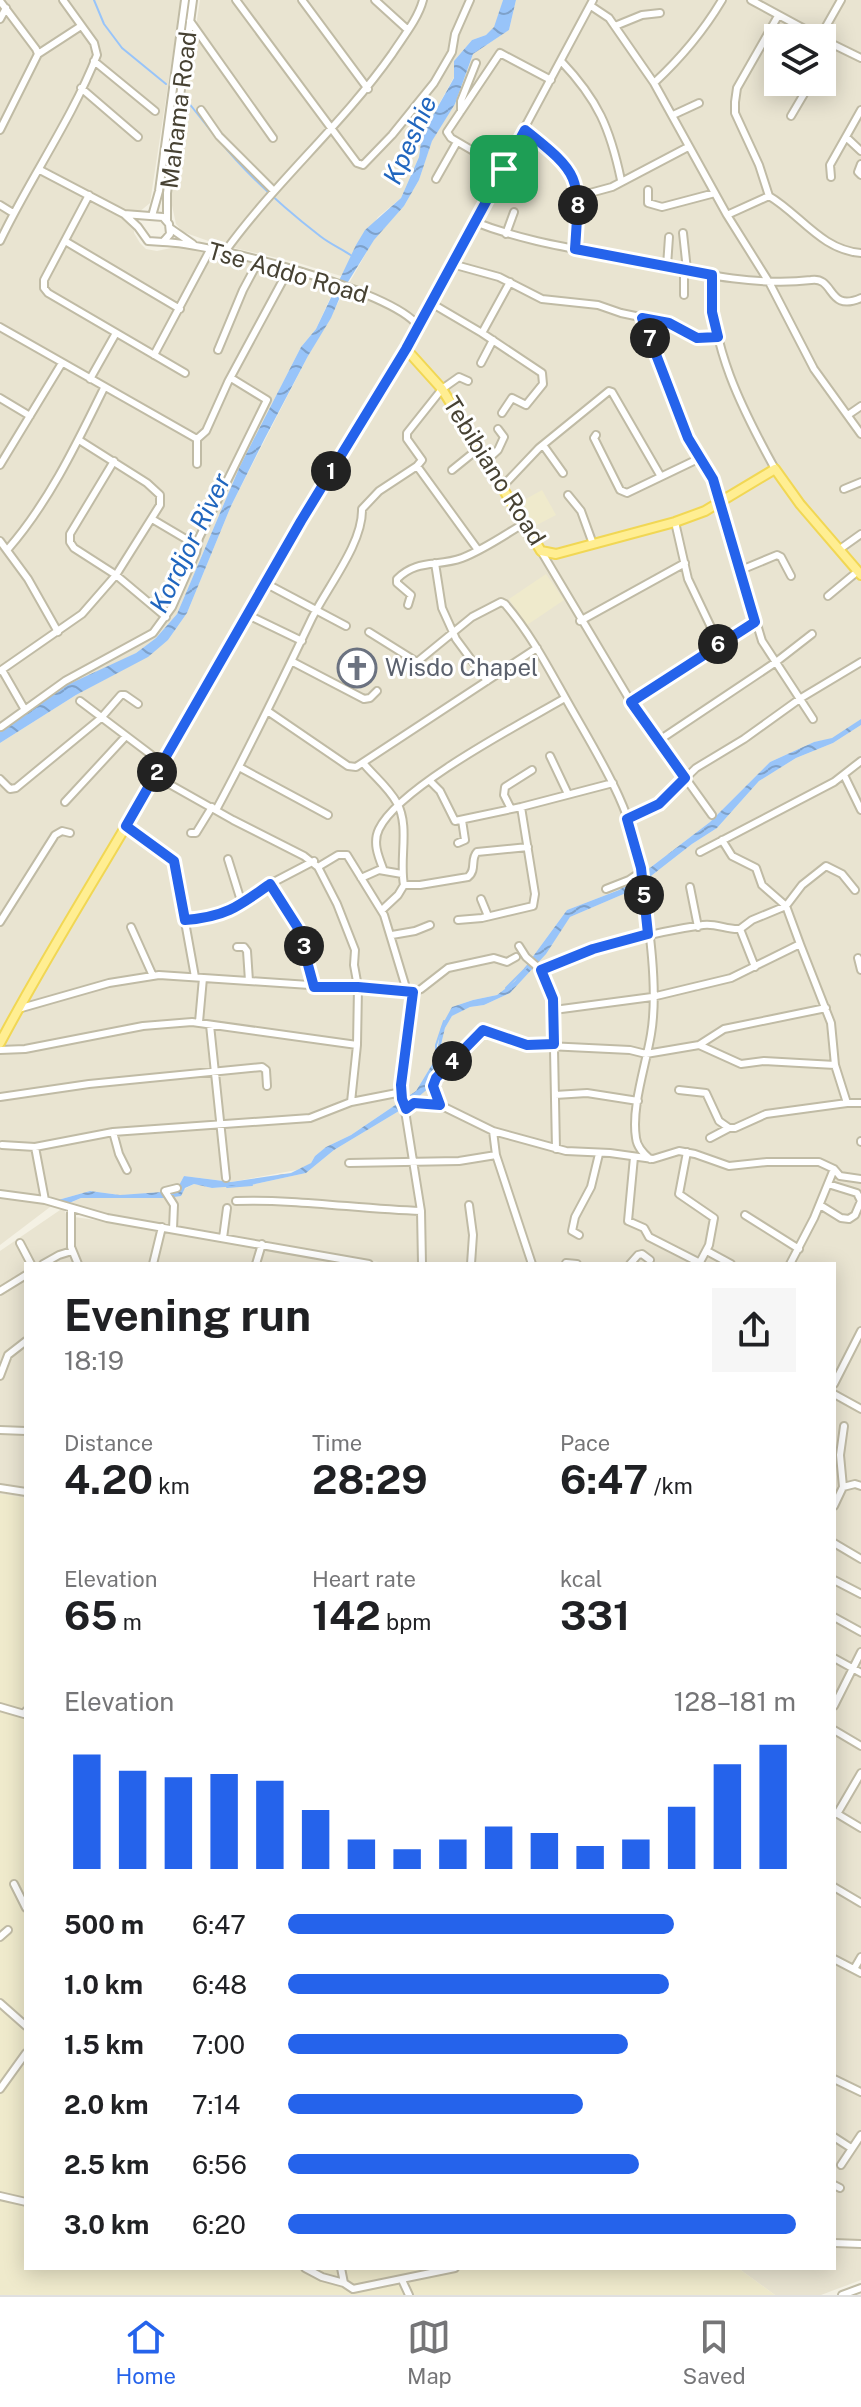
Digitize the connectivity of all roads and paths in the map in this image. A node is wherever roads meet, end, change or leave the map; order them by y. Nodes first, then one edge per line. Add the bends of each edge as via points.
1 (63, 0) edge
2 (185, 0) edge
3 (193, 0) edge
4 (236, 0) edge
5 (302, 0) edge
6 (375, 0) edge
7 (423, 0) edge
8 (470, 0) edge
9 (722, 0) edge
10 (751, 0) edge
11 (841, 0) edge
12 (0, 1) edge
13 (592, 3) edge
14 (6, 8) junction
15 (660, 13) dead end
16 (778, 16) junction
17 (0, 19) edge
18 (190, 21) junction
19 (794, 24) edge
20 (828, 24) edge
21 (81, 26) junction
22 (615, 26) junction
23 (408, 30) junction
24 (836, 46) edge
25 (38, 54) junction
26 (861, 58) edge
27 (94, 61) junction
28 (561, 61) junction
29 (476, 63) dead end
30 (551, 80) junction
31 (654, 83) junction
32 (81, 88) junction
33 (368, 89) junction
34 (803, 96) edge
35 (699, 103) dead end
36 (201, 110) dead end
37 (861, 110) edge
38 (155, 111) dead end
39 (461, 111) junction
40 (673, 115) junction
41 (791, 116) dead end
42 (0, 130) edge
43 (331, 130) junction
44 (525, 130) junction
45 (138, 137) dead end
46 (846, 137) junction
47 (273, 138) dead end
48 (457, 142) junction
49 (688, 147) junction
50 (861, 151) edge
51 (861, 164) edge
52 (504, 169) junction
53 (40, 170) junction
54 (861, 175) edge
55 (831, 177) dead end
56 (436, 179) dead end
57 (621, 180) junction
58 (648, 190) dead end
59 (273, 192) junction
60 (715, 193) junction
61 (89, 195) junction
62 (579, 196) junction
63 (769, 196) junction
64 (0, 205) edge
65 (514, 212) dead end
66 (13, 213) junction
67 (124, 214) junction
68 (727, 215) junction
69 (150, 217) junction
70 (167, 220) junction
71 (475, 222) junction
72 (170, 228) junction
73 (142, 233) junction
74 (683, 233) dead end
75 (506, 234) junction
76 (669, 237) dead end
77 (0, 241) edge
78 (65, 241) junction
79 (163, 242) junction
80 (196, 246) junction
81 (575, 249) junction
82 (210, 250) junction
83 (224, 253) junction
84 (861, 253) edge
85 (258, 262) junction
86 (452, 264) junction
87 (667, 266) junction
88 (289, 269) junction
89 (686, 270) junction
90 (712, 275) junction
91 (510, 282) junction
92 (769, 282) junction
93 (684, 295) dead end
94 (861, 298) edge
95 (431, 303) junction
96 (180, 309) junction
97 (642, 318) junction
98 (418, 326) junction
99 (0, 327) edge
100 (116, 333) junction
101 (482, 333) junction
102 (718, 337) junction
103 (493, 340) junction
104 (406, 349) junction
105 (218, 350) dead end
106 (154, 355) junction
107 (62, 363) junction
108 (481, 363) dead end
109 (185, 373) dead end
110 (231, 378) junction
111 (90, 379) junction
112 (468, 381) dead end
113 (104, 388) junction
114 (442, 389) junction
115 (0, 398) edge
116 (861, 406) edge
117 (502, 413) dead end
118 (848, 415) junction
119 (30, 416) junction
120 (498, 429) dead end
121 (861, 434) edge
122 (596, 435) dead end
123 (197, 439) junction
124 (79, 440) junction
125 (543, 445) junction
126 (478, 449) junction
127 (700, 458) junction
128 (114, 461) junction
129 (486, 461) junction
130 (197, 464) dead end
131 (0, 465) edge
132 (417, 466) junction
133 (775, 469) junction
134 (452, 470) dead end
135 (563, 473) dead end
136 (660, 475) junction
137 (861, 482) edge
138 (502, 487) junction
139 (844, 489) dead end
140 (568, 495) dead end
141 (722, 502) junction
142 (152, 519) junction
143 (675, 522) junction
144 (523, 524) junction
145 (861, 534) edge
146 (0, 541) edge
147 (593, 544) junction
148 (196, 545) junction
149 (8, 549) junction
150 (840, 549) junction
151 (478, 550) junction
152 (541, 551) junction
153 (435, 563) junction
154 (685, 563) junction
155 (741, 570) junction
156 (860, 573) edge
157 (116, 575) junction
158 (791, 576) dead end
159 (265, 583) junction
160 (828, 596) dead end
161 (408, 605) dead end
162 (317, 609) junction
163 (248, 615) junction
164 (166, 617) junction
165 (580, 621) junction
166 (755, 622) junction
167 (346, 626) dead end
168 (453, 631) junction
169 (58, 632) junction
170 (369, 632) dead end
171 (812, 634) dead end
172 (302, 641) junction
173 (719, 644) junction
174 (537, 648) junction
175 (293, 662) junction
176 (776, 662) junction
177 (861, 662) edge
178 (1, 670) edge
179 (487, 681) junction
180 (377, 691) dead end
181 (565, 698) junction
182 (801, 698) junction
183 (80, 701) dead end
184 (631, 702) junction
185 (138, 704) dead end
186 (25, 710) junction
187 (269, 712) junction
188 (101, 718) junction
189 (813, 719) dead end
190 (1, 727) edge
191 (126, 736) junction
192 (658, 741) junction
193 (550, 756) dead end
194 (861, 761) edge
195 (162, 763) junction
196 (364, 764) junction
197 (239, 767) junction
198 (532, 770) dead end
199 (844, 775) junction
200 (155, 776) junction
201 (685, 778) junction
202 (0, 779) edge
203 (430, 781) junction
204 (613, 783) junction
205 (568, 794) junction
206 (65, 802) dead end
207 (398, 803) junction
208 (521, 807) junction
209 (214, 808) junction
210 (511, 809) junction
211 (861, 810) edge
212 (328, 815) dead end
213 (712, 815) dead end
214 (627, 819) junction
215 (462, 820) junction
216 (126, 826) junction
217 (70, 833) dead end
218 (191, 833) dead end
219 (722, 840) junction
220 (458, 843) dead end
221 (528, 847) junction
222 (700, 852) dead end
223 (228, 859) dead end
224 (316, 864) junction
225 (384, 871) junction
226 (402, 874) junction
227 (642, 877) junction
228 (361, 878) junction
229 (270, 884) junction
230 (404, 885) junction
231 (690, 887) dead end
232 (606, 889) dead end
233 (855, 890) dead end
234 (481, 899) dead end
235 (242, 904) junction
236 (786, 906) junction
237 (382, 910) junction
238 (488, 916) junction
239 (185, 920) junction
240 (458, 920) dead end
241 (0, 922) edge
242 (430, 925) dead end
243 (131, 927) dead end
244 (698, 927) junction
245 (740, 929) junction
246 (648, 934) junction
247 (392, 935) junction
248 (800, 944) junction
249 (519, 946) dead end
250 (237, 947) dead end
251 (516, 957) dead end
252 (858, 958) dead end
253 (755, 967) junction
254 (541, 970) junction
255 (861, 970) edge
256 (153, 976) junction
257 (199, 978) junction
258 (249, 981) junction
259 (314, 987) junction
260 (358, 987) junction
261 (410, 991) junction
262 (652, 997) junction
263 (826, 1008) junction
264 (18, 1009) junction
265 (554, 1010) junction
266 (199, 1022) junction
267 (210, 1025) junction
268 (0, 1042) edge
269 (554, 1044) junction
270 (357, 1045) junction
271 (699, 1045) junction
272 (0, 1050) edge
273 (646, 1054) junction
274 (835, 1065) junction
275 (214, 1070) junction
276 (267, 1086) dead end
277 (679, 1090) dead end
278 (402, 1095) junction
279 (555, 1095) junction
280 (0, 1097) edge
281 (638, 1101) junction
282 (351, 1102) junction
283 (847, 1103) junction
284 (861, 1103) edge
285 (440, 1105) junction
286 (406, 1109) junction
287 (221, 1126) junction
288 (729, 1128) junction
289 (493, 1131) junction
290 (113, 1132) junction
291 (710, 1138) dead end
292 (2, 1145) dead end
293 (35, 1147) junction
294 (556, 1149) junction
295 (687, 1152) junction
296 (599, 1154) junction
297 (496, 1155) junction
298 (634, 1157) junction
299 (650, 1159) junction
300 (413, 1162) junction
301 (349, 1163) dead end
302 (834, 1169) junction
303 (127, 1170) dead end
304 (861, 1170) edge
305 (226, 1178) dead end
306 (860, 1179) edge
307 (828, 1184) junction
308 (177, 1188) dead end
309 (0, 1194) edge
310 (45, 1200) junction
311 (236, 1201) dead end
312 (469, 1205) dead end
313 (820, 1205) junction
314 (68, 1208) junction
315 (227, 1208) dead end
316 (421, 1211) junction
317 (745, 1215) dead end
318 (162, 1227) junction
319 (173, 1229) junction
320 (579, 1235) dead end
321 (223, 1238) junction
322 (20, 1243) dead end
323 (262, 1244) junction
324 (799, 1249) junction
325 (72, 1251) junction
326 (707, 1251) junction
327 (318, 1255) junction
328 (650, 1260) dead end
329 (30, 1262) edge
330 (47, 1262) edge
331 (77, 1262) edge
332 (153, 1262) edge
333 (257, 1262) edge
334 (318, 1262) edge
335 (358, 1262) edge
336 (422, 1262) edge
337 (471, 1262) edge
338 (531, 1262) edge
339 (632, 1262) edge
340 (696, 1262) edge
341 (701, 1262) edge
342 (727, 1262) edge
343 (791, 1262) edge
344 (24, 1276) edge
345 (0, 1291) edge
346 (861, 1331) edge
347 (24, 1343) edge
348 (850, 1354) junction
349 (861, 1356) edge
350 (0, 1376) edge
351 (836, 1380) edge
352 (836, 1395) edge
353 (861, 1409) edge
354 (844, 1426) dead end
355 (0, 1430) edge
356 (24, 1431) edge
357 (837, 1453) edge
358 (861, 1486) edge
359 (843, 1487) junction
360 (0, 1488) edge
361 (24, 1492) edge
362 (836, 1502) edge
363 (836, 1544) edge
364 (861, 1559) edge
365 (836, 1581) edge
366 (861, 1594) edge
367 (836, 1618) edge
368 (861, 1632) edge
369 (861, 1652) edge
370 (836, 1659) edge
371 (858, 1671) edge
372 (836, 1703) edge
373 (0, 1707) edge
374 (24, 1714) edge
375 (836, 1731) edge
376 (861, 1746) edge
377 (861, 1773) edge
378 (858, 1785) edge
379 (836, 1813) edge
380 (861, 1828) edge
381 (14, 1884) dead end
382 (836, 1888) edge
383 (861, 1903) edge
384 (24, 1904) edge
385 (8, 1930) dead end
386 (0, 1937) edge
387 (861, 1957) edge
388 (836, 1961) edge
389 (858, 1971) edge
390 (0, 2003) edge
391 (24, 2024) edge
392 (24, 2056) edge
393 (836, 2080) edge
394 (0, 2089) edge
395 (861, 2092) edge
396 (861, 2135) edge
397 (836, 2138) edge
398 (851, 2148) junction
399 (841, 2165) dead end
400 (0, 2196) edge
401 (24, 2202) edge
402 (836, 2243) edge
403 (861, 2244) edge
404 (309, 2270) edge
405 (341, 2270) edge
406 (446, 2270) edge
407 (402, 2280) junction
408 (344, 2283) junction
409 (861, 2288) edge
410 (406, 2294) edge
411 (842, 2295) edge

1 - 21 street
2 - 69 street, Mahama Road via 159,191
3 - 18 street, Mahama Road
4 - 43 street
5 - 33 street
6 - 23 street
7 - 23 street
8 - 43 street via 452,52 434,83 367,163 357,163
9 - 31 street via 682,58
10 - 16 street
11 - 20 street
12 - 14 street
13 - 22 street
13 - 28 street
14 - 17 street
14 - 25 street
15 - 22 street
16 - 19 street
16 - 63 street via 737,88 735,102
18 - 47 street
18 - 70 street, Mahama Road
21 - 25 street
21 - 27 street via 97,50
22 - 31 street
23 - 33 street
24 - 26 street
25 - 42 street
27 - 32 street
27 - 38 street
28 - 30 street
28 - 57 street via 602,114
29 - 39 street
30 - 39 street via 500,53
30 - 44 street
31 - 40 street
32 - 45 street
32 - 53 street
33 - 43 street
34 - 41 street
35 - 40 street
36 - 59 street
37 - 46 street
39 - 48 street via 447,132
40 - 49 street
43 - 59 street
44 - 52 street
44 - 62 street via 564,161
46 - 50 street
46 - 55 street via 830,165
48 - 52 street
48 - 56 street
49 - 57 street
49 - 60 street
51 - 54 street
52 - 71 street
53 - 61 street
53 - 66 street
57 - 62 street
58 - 60 street via 648,203 662,207
59 - 83 street
60 - 68 street
61 - 67 street
61 - 78 street
62 - 81 street
63 - 68 street
63 - 84 street via 819,237
64 - 66 street
65 - 75 street
66 - 77 street
67 - 69 street
67 - 73 street
68 - 92 street
69 - 70 street
69 - 73 street
70 - 72 street
71 - 75 street
71 - 86 street
72 - 79 street
72 - 80 street, Tse Addo Road
73 - 79 street via 148,241
74 - 89 street
75 - 81 street
76 - 87 street
78 - 96 street
78 - 100 street via 44,288
79 - 80 street, Tse Addo Road
80 - 82 street, Tse Addo Road
81 - 87 street
82 - 83 street, Tse Addo Road
82 - 96 street
83 - 85 street, Tse Addo Road
85 - 88 street, Tse Addo Road
85 - 105 street
86 - 91 street
86 - 95 street
87 - 89 street
88 - 98 street, Tse Addo Road via 364,292 405,312
88 - 110 street
89 - 90 street
89 - 93 street
90 - 92 street
90 - 102 street
91 - 97 street via 542,299 598,305
91 - 101 street
92 - 94 street via 817,279 838,300
92 - 118 street via 814,369
95 - 98 street
95 - 101 street
96 - 106 street
97 - 102 street via 669,323 697,338
97 - 127 street via 673,405
98 - 104 street
99 - 107 street
100 - 106 street
100 - 111 street
101 - 103 street
102 - 133 street via 744,409
103 - 108 street
103 - 117 street via 543,378 526,405 512,398
104 - 114 main road, Tebibiano Road
104 - 159 main road
106 - 109 street
107 - 111 street
107 - 119 street
110 - 123 street
110 - 148 street via 267,400
111 - 113 street
112 - 114 street via 459,377
113 - 123 street
113 - 124 street
114 - 126 main road, Tebibiano Road
114 - 132 street via 406,436 422,460
115 - 119 street
116 - 118 street
118 - 121 street
119 - 131 street
120 - 129 street via 503,443
122 - 136 street via 620,490 627,493
123 - 130 street
124 - 128 street
124 - 149 street via 27,528
125 - 135 street
125 - 136 street via 609,391
125 - 138 street
126 - 129 main road, Tebibiano Road
126 - 134 street
127 - 136 street
127 - 141 street
128 - 142 street via 160,495
128 - 157 street via 70,542
129 - 138 main road, Tebibiano Road
132 - 151 street
132 - 162 street via 362,509 357,538
133 - 141 main road, Tebibiano Road
133 - 150 main road
137 - 139 street
138 - 144 main road, Tebibiano Road
140 - 147 street via 581,511
141 - 143 main road, Tebibiano Road
141 - 155 street
142 - 148 street
142 - 157 street
143 - 147 main road, Tebibiano Road
143 - 154 street
144 - 151 street
144 - 152 main road, Tebibiano Road
145 - 150 street
146 - 149 street
147 - 152 main road, Tebibiano Road via 556,554
148 - 164 street
149 - 169 street
150 - 156 main road
151 - 153 street
152 - 165 street
153 - 161 street via 409,568 397,579 411,595
153 - 168 street via 442,608
154 - 165 street
154 - 173 street
155 - 158 street via 777,555
155 - 166 street
156 - 160 street
157 - 164 street
157 - 169 street
159 - 162 street
159 - 163 main road
162 - 167 street
162 - 172 street
163 - 172 street
163 - 195 main road
164 - 186 street via 153,633 65,681
165 - 184 street
166 - 173 street
166 - 176 street
168 - 170 street via 417,662
168 - 174 street via 501,602
168 - 179 street
169 - 178 street
171 - 176 street
172 - 175 street
173 - 184 street
174 - 179 street
174 - 181 street
175 - 180 street via 364,699
175 - 187 street
176 - 182 street
176 - 192 street
177 - 182 street
178 - 186 street
179 - 196 street
181 - 203 street
181 - 204 street
182 - 189 street
182 - 201 street
183 - 188 street
184 - 192 street
185 - 188 street via 123,694
186 - 190 street
187 - 196 street via 348,766
187 - 197 street
188 - 191 street
188 - 202 street via 16,788
191 - 195 street
191 - 206 street
192 - 201 street
193 - 205 street
194 - 199 street
195 - 200 main road
196 - 207 street
197 - 209 street
197 - 212 street
198 - 210 street via 505,787
199 - 211 street
199 - 219 street
200 - 209 street
200 - 216 main road
201 - 213 street
201 - 214 street via 659,804
203 - 207 street
203 - 215 street via 452,819
204 - 205 street
204 - 214 street
205 - 208 street
207 - 225 street via 377,833
207 - 226 street
208 - 210 street
208 - 221 street
209 - 218 street
209 - 224 street
210 - 215 street
214 - 227 street
215 - 220 street via 465,840
216 - 239 street via 174,861
216 - 264 main road
217 - 241 street via 55,835
219 - 222 street
219 - 236 street via 732,856 756,868 762,885
221 - 230 street via 477,852 468,877
221 - 238 street via 533,906
223 - 235 street
224 - 228 street via 344,854
224 - 229 street
224 - 260 street via 355,950
225 - 226 street
225 - 228 street
226 - 230 street
227 - 232 street
227 - 246 street
228 - 237 street
229 - 235 street
229 - 259 street via 298,928
230 - 237 street
231 - 244 street
233 - 236 street via 842,874 826,866
234 - 238 street
235 - 239 street via 217,916
236 - 245 street
236 - 248 street
237 - 247 street
238 - 240 street
239 - 257 street
242 - 247 street
243 - 256 street
244 - 245 street
244 - 246 street
245 - 253 street
246 - 254 street
246 - 262 street
247 - 261 street
248 - 253 street
248 - 263 street
249 - 254 street
250 - 258 street via 247,951
251 - 261 street via 448,968
252 - 255 street
253 - 262 street
254 - 265 street
256 - 257 street
256 - 264 street
257 - 258 street
257 - 266 street
258 - 259 street
259 - 260 street
260 - 261 street
260 - 270 street
261 - 278 street
262 - 265 street
262 - 273 street
263 - 271 street via 729,1028
263 - 274 street
264 - 268 main road
265 - 269 street
266 - 267 street
266 - 272 street
267 - 270 street
267 - 275 street
269 - 273 street
269 - 279 street
269 - 285 street via 527,1045 483,1030 436,1078 433,1086
270 - 282 street
271 - 273 street
271 - 274 street via 741,1064
273 - 281 street
274 - 283 street
275 - 276 street via 264,1067
275 - 280 street
275 - 287 street
277 - 288 street via 706,1093 719,1121
278 - 282 street
278 - 286 street
279 - 281 street via 587,1093
279 - 294 street
281 - 299 street via 636,1138
282 - 287 street via 310,1118
283 - 284 street
283 - 288 street via 766,1114
285 - 286 street via 414,1103
285 - 289 street
286 - 300 street
287 - 290 street
287 - 305 street
288 - 291 street
289 - 294 street
289 - 297 street
290 - 293 street
290 - 303 street
292 - 293 street
293 - 310 street
294 - 296 street
295 - 299 street
295 - 302 street via 729,1166 819,1162
295 - 326 street via 679,1194 714,1218
296 - 298 street
296 - 320 street via 589,1192 572,1223 572,1231
297 - 300 street
297 - 338 street
298 - 299 street
298 - 340 street via 628,1221
300 - 301 street
300 - 316 street
302 - 306 street via 840,1176
302 - 307 street
304 - 306 street
307 - 313 street
307 - 313 street via 857,1193 861,1201 849,1219
308 - 319 street via 166,1190 174,1205
309 - 310 street
310 - 314 street
311 - 316 street via 282,1199
312 - 337 street
313 - 324 street
314 - 318 street
314 - 325 street
315 - 321 street
316 - 336 street
317 - 324 street
318 - 319 street
318 - 332 street
319 - 321 street
321 - 323 street
322 - 329 street
323 - 327 street
323 - 333 street
324 - 343 street
325 - 330 street
325 - 331 street
326 - 341 street
326 - 342 street
327 - 334 street
327 - 335 street
328 - 339 street via 642,1254
344 - 345 street
346 - 348 street
347 - 350 street via 8,1355
348 - 349 street
348 - 351 street
352 - 353 street
354 - 357 street
355 - 356 street
357 - 359 street
358 - 359 street
359 - 362 street
360 - 361 street
363 - 364 street
365 - 366 street
367 - 368 street
369 - 371 street
370 - 371 street
371 - 372 street
373 - 374 street
375 - 376 street
377 - 378 street
378 - 379 street
379 - 380 street
381 - 384 street
382 - 383 street
385 - 386 street
387 - 389 street
388 - 389 street
390 - 391 street
392 - 394 street
393 - 395 street
396 - 398 street
397 - 398 street
398 - 399 street
400 - 401 street
402 - 403 street
404 - 408 street
405 - 408 street
406 - 407 street
407 - 408 street via 353,2289
407 - 410 street
409 - 411 street

